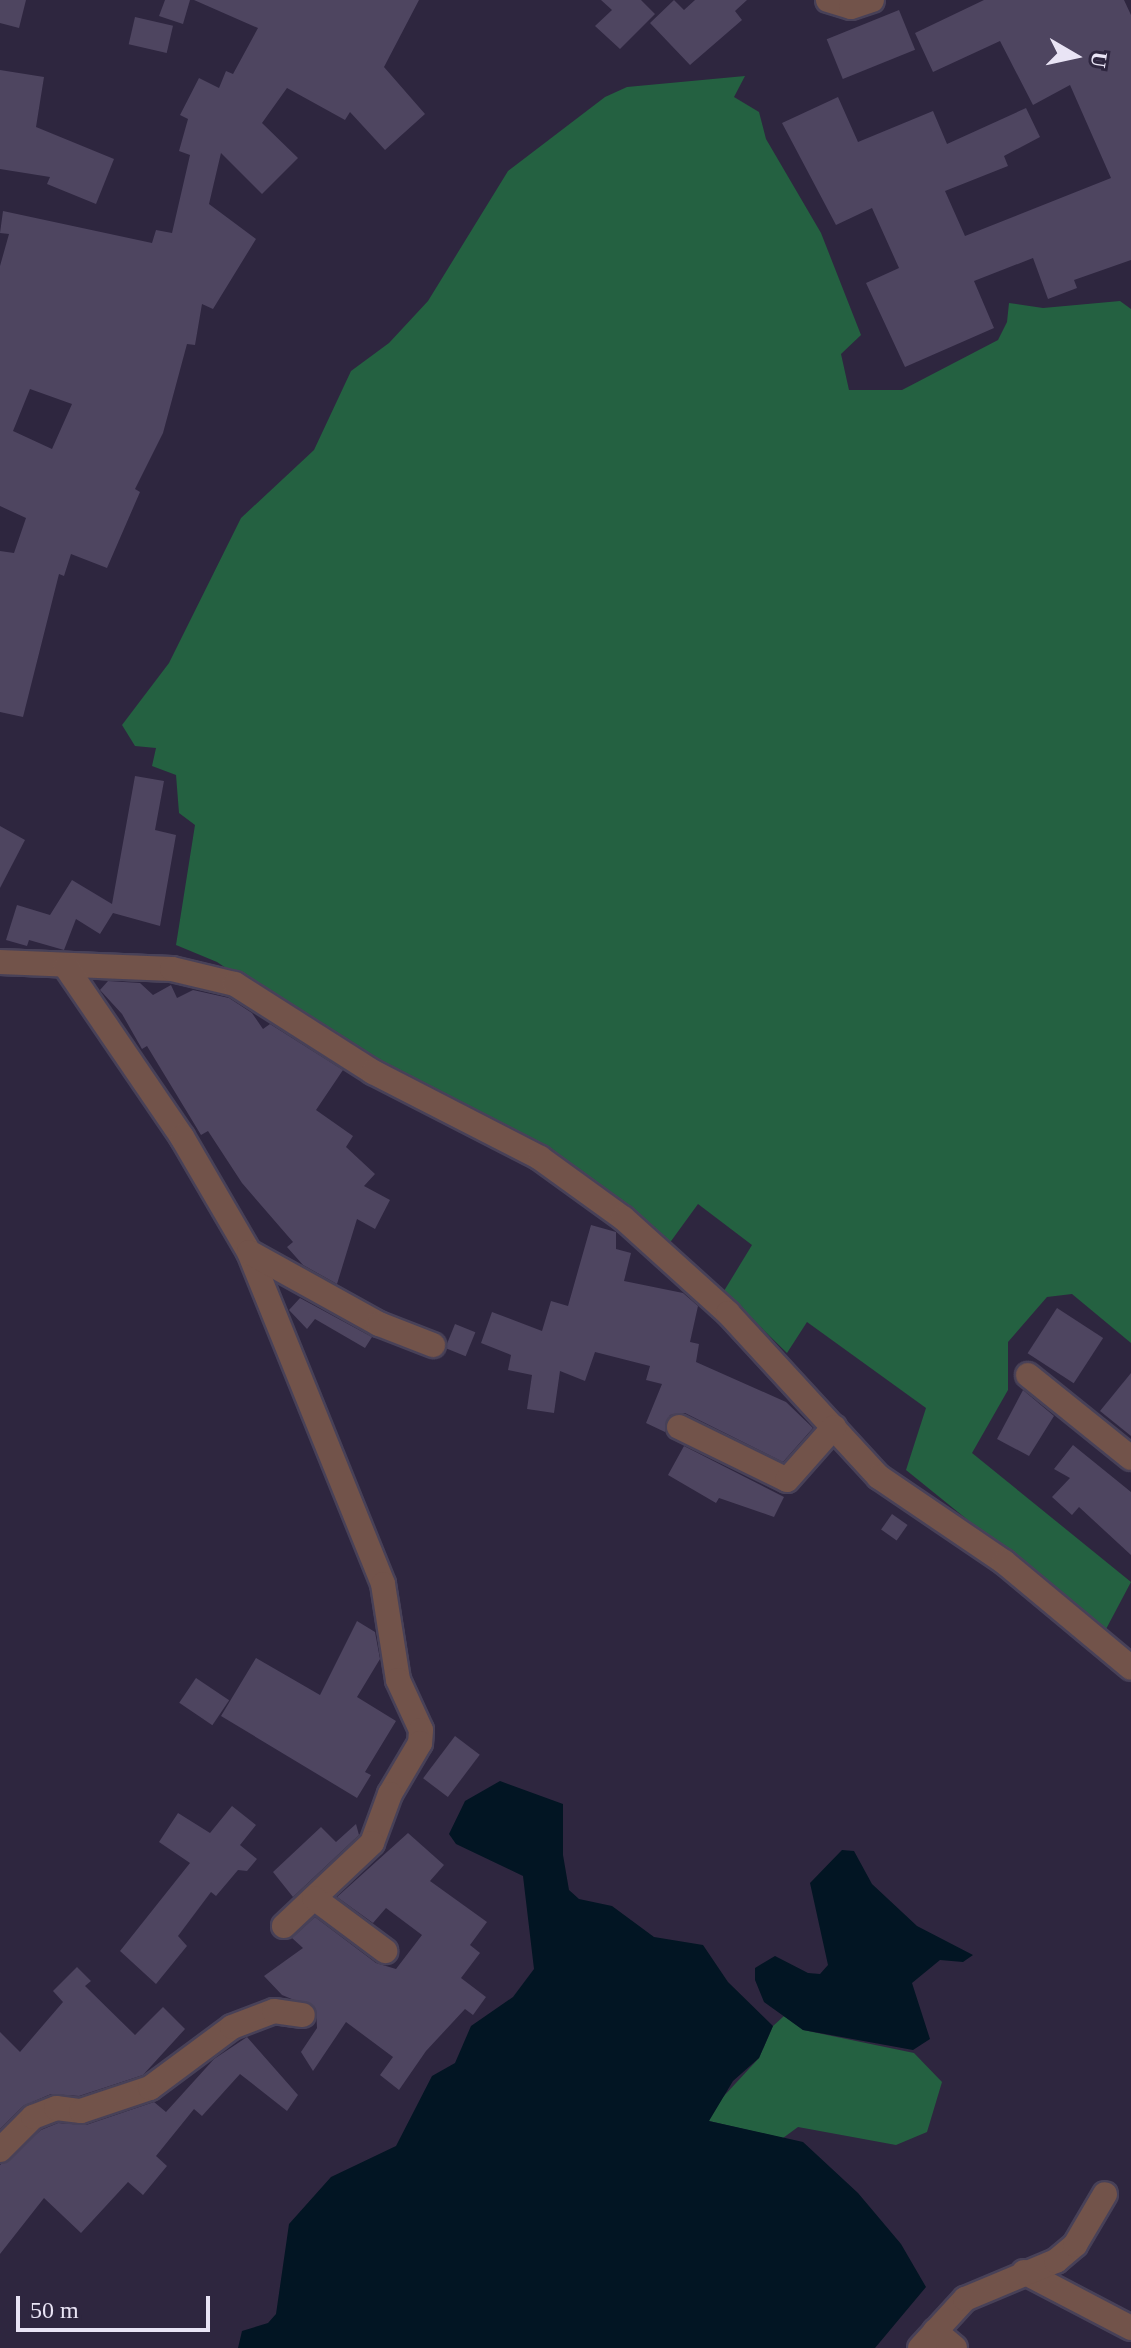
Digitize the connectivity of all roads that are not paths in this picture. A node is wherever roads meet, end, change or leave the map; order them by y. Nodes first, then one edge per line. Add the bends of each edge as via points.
1 (828, 0) edge
2 (872, 0) edge
3 (0, 962) edge
4 (66, 967) junction
5 (249, 1252) junction
6 (433, 1345) dead end
7 (1028, 1375) dead end
8 (679, 1427) dead end
9 (834, 1427) junction
10 (1131, 1458) edge
11 (1131, 1668) edge
12 (314, 1898) junction
13 (284, 1926) dead end
14 (385, 1951) dead end
15 (303, 2015) dead end
16 (0, 2150) edge
17 (1105, 2194) dead end
18 (1024, 2272) junction
19 (1131, 2328) edge
20 (927, 2340) edge
21 (955, 2348) edge

1 - 2 street via 851,7
3 - 4 street
4 - 5 street via 182,1137
4 - 9 street via 172,969 235,984 373,1072 540,1158 623,1218 728,1313
5 - 6 street via 379,1324
5 - 12 street via 383,1584 398,1680 421,1730 420,1743 390,1794 372,1843
7 - 10 street
8 - 9 street via 787,1480
9 - 11 street via 905,1498 1004,1562
12 - 13 street
12 - 14 street
15 - 16 street via 274,2011 232,2027 150,2088 81,2111 56,2108 33,2117
17 - 18 street via 1075,2245 1056,2261
18 - 19 street
18 - 20 street via 965,2299
20 - 21 street

